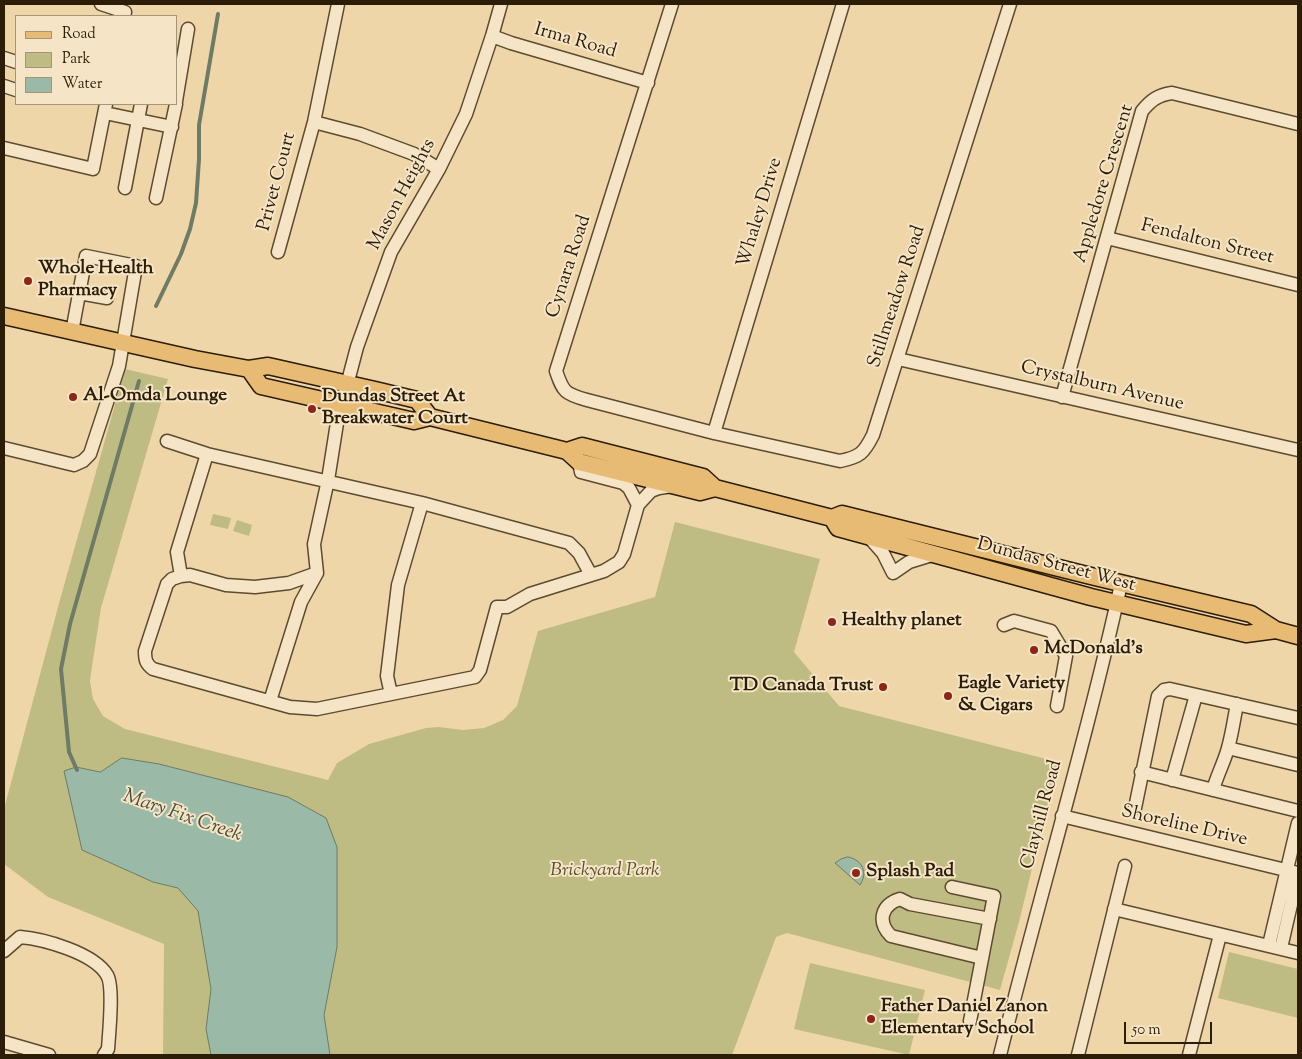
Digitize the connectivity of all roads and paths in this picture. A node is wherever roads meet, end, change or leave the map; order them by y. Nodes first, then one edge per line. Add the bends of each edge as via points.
1 (101, 4) edge
2 (338, 4) edge
3 (501, 4) edge
4 (672, 4) edge
5 (843, 4) edge
6 (1010, 4) edge
7 (124, 15) edge
8 (188, 29) dead end
9 (492, 36) junction
10 (648, 83) junction
11 (178, 90) edge
12 (141, 105) edge
13 (176, 105) edge
14 (106, 108) edge
15 (137, 120) junction
16 (314, 122) junction
17 (1298, 124) edge
18 (172, 127) junction
19 (4, 148) edge
20 (439, 169) junction
21 (125, 188) dead end
22 (156, 198) dead end
23 (1107, 238) junction
24 (278, 252) dead end
25 (1298, 285) edge
26 (79, 293) junction
27 (107, 298) dead end
28 (4, 316) edge
29 (72, 332) junction
30 (123, 344) junction
31 (898, 359) junction
32 (249, 369) junction
33 (347, 384) junction
34 (1062, 397) junction
35 (342, 404) junction
36 (430, 417) junction
37 (714, 433) junction
38 (167, 441) dead end
39 (4, 448) edge
40 (1298, 450) edge
41 (207, 454) junction
42 (573, 456) junction
43 (328, 480) junction
44 (674, 486) junction
45 (715, 488) junction
46 (422, 503) junction
47 (638, 505) junction
48 (832, 518) junction
49 (868, 536) junction
50 (935, 554) junction
51 (317, 573) junction
52 (591, 575) junction
53 (181, 576) junction
54 (1121, 584) junction
55 (1116, 603) junction
56 (1004, 626) dead end
57 (1276, 630) junction
58 (1298, 636) edge
59 (391, 694) junction
60 (1196, 695) junction
61 (270, 701) junction
62 (1237, 704) junction
63 (1057, 706) dead end
64 (1298, 718) edge
65 (1228, 748) junction
66 (1298, 764) edge
67 (1141, 772) junction
68 (1172, 780) junction
69 (1214, 790) junction
70 (1135, 808) dead end
71 (1298, 811) edge
72 (1062, 816) junction
73 (1298, 823) edge
74 (1125, 866) dead end
75 (1294, 872) edge
76 (952, 887) dead end
77 (1114, 909) junction
78 (990, 919) junction
79 (1220, 935) junction
80 (1275, 947) junction
81 (4, 951) edge
82 (1298, 953) edge
83 (982, 958) junction
84 (970, 1021) dead end
85 (4, 1042) edge
86 (48, 1055) edge
87 (104, 1055) edge
88 (1000, 1055) edge
89 (1078, 1055) edge
90 (1189, 1055) edge

1 - 7 street via 125,12
2 - 16 street, Privet Court
3 - 9 street, Mason Heights
4 - 10 street, Cynara Road
5 - 37 street, Whaley Drive
6 - 31 street, Stillmeadow Road
8 - 11 street
9 - 10 street, Irma Road
9 - 20 street, Mason Heights via 466,114
10 - 37 street, Cynara Road via 556,371 562,388 569,395
12 - 15 street
13 - 18 street
14 - 15 street
14 - 19 street via 93,169
15 - 18 street
15 - 21 street
16 - 20 street via 360,134 414,154
16 - 24 street, Privet Court
17 - 23 street, Appledore Crescent via 1172,93 1161,94 1142,111
18 - 22 street
20 - 33 street, Mason Heights via 391,252
23 - 25 street, Fendalton Street
23 - 34 street, Appledore Crescent
26 - 27 street
26 - 29 street
26 - 30 street via 86,256 136,266
28 - 29 main road
29 - 30 main road
30 - 32 main road
30 - 39 street via 90,454 83,461 74,465
31 - 34 street, Crystalburn Avenue
31 - 37 street, Stillmeadow Road via 873,435 866,450 854,459 840,461
32 - 33 main road via 268,366
32 - 35 main road, Dundas Street West via 261,386
33 - 35 street, Mason Heights
33 - 36 main road via 417,400
34 - 40 street, Crystalburn Avenue
35 - 36 main road, Dundas Street West via 414,421
35 - 43 street, Mason Heights
36 - 42 main road, Dundas Street West
38 - 41 street
41 - 43 street
41 - 53 street via 177,552
42 - 44 main road, Dundas Street West
42 - 45 main road, Dundas Street West via 582,446 703,478
42 - 47 street via 580,472 624,483
43 - 46 street
43 - 51 street, Mason Heights via 314,544
44 - 45 main road, Dundas Street West via 700,492
44 - 47 street via 651,491
45 - 48 main road, Dundas Street West
46 - 52 street via 568,543 579,553
46 - 59 street via 398,585 387,676
47 - 52 street via 619,562
48 - 49 main road, Dundas Street West via 838,528
48 - 54 main road, Dundas Street West via 842,514
49 - 50 main road, Dundas Street West
49 - 50 street via 883,553 893,573 909,562
50 - 55 main road, Dundas Street West
51 - 53 street via 289,583 255,587
51 - 61 street via 301,602
52 - 59 street via 497,608 480,670 475,676
53 - 61 street via 167,584 145,651 147,665
54 - 55 street, Clayhill Road
54 - 57 main road, Dundas Street West via 1251,614
55 - 57 main road, Dundas Street West via 1246,634
55 - 72 street, Clayhill Road
56 - 63 street via 1014,621 1051,631 1066,656
57 - 58 main road, Dundas Street West
59 - 61 street via 317,709 290,707
60 - 62 street
60 - 67 street via 1170,689 1158,696
60 - 68 street
62 - 64 street
62 - 65 street
65 - 66 street
65 - 69 street
67 - 68 street
67 - 70 street
68 - 69 street
69 - 71 street
72 - 75 street, Shoreline Drive
72 - 88 street, Clayhill Road
73 - 75 street
74 - 77 street
75 - 80 street
76 - 78 street via 994,896
77 - 79 street
77 - 89 street
78 - 83 street
78 - 83 street via 910,904 900,899 890,904 882,922 892,936
79 - 80 street
79 - 90 street
80 - 82 street
81 - 87 street via 20,937 37,938 86,957 108,976 108,1049
83 - 84 street
85 - 86 street

